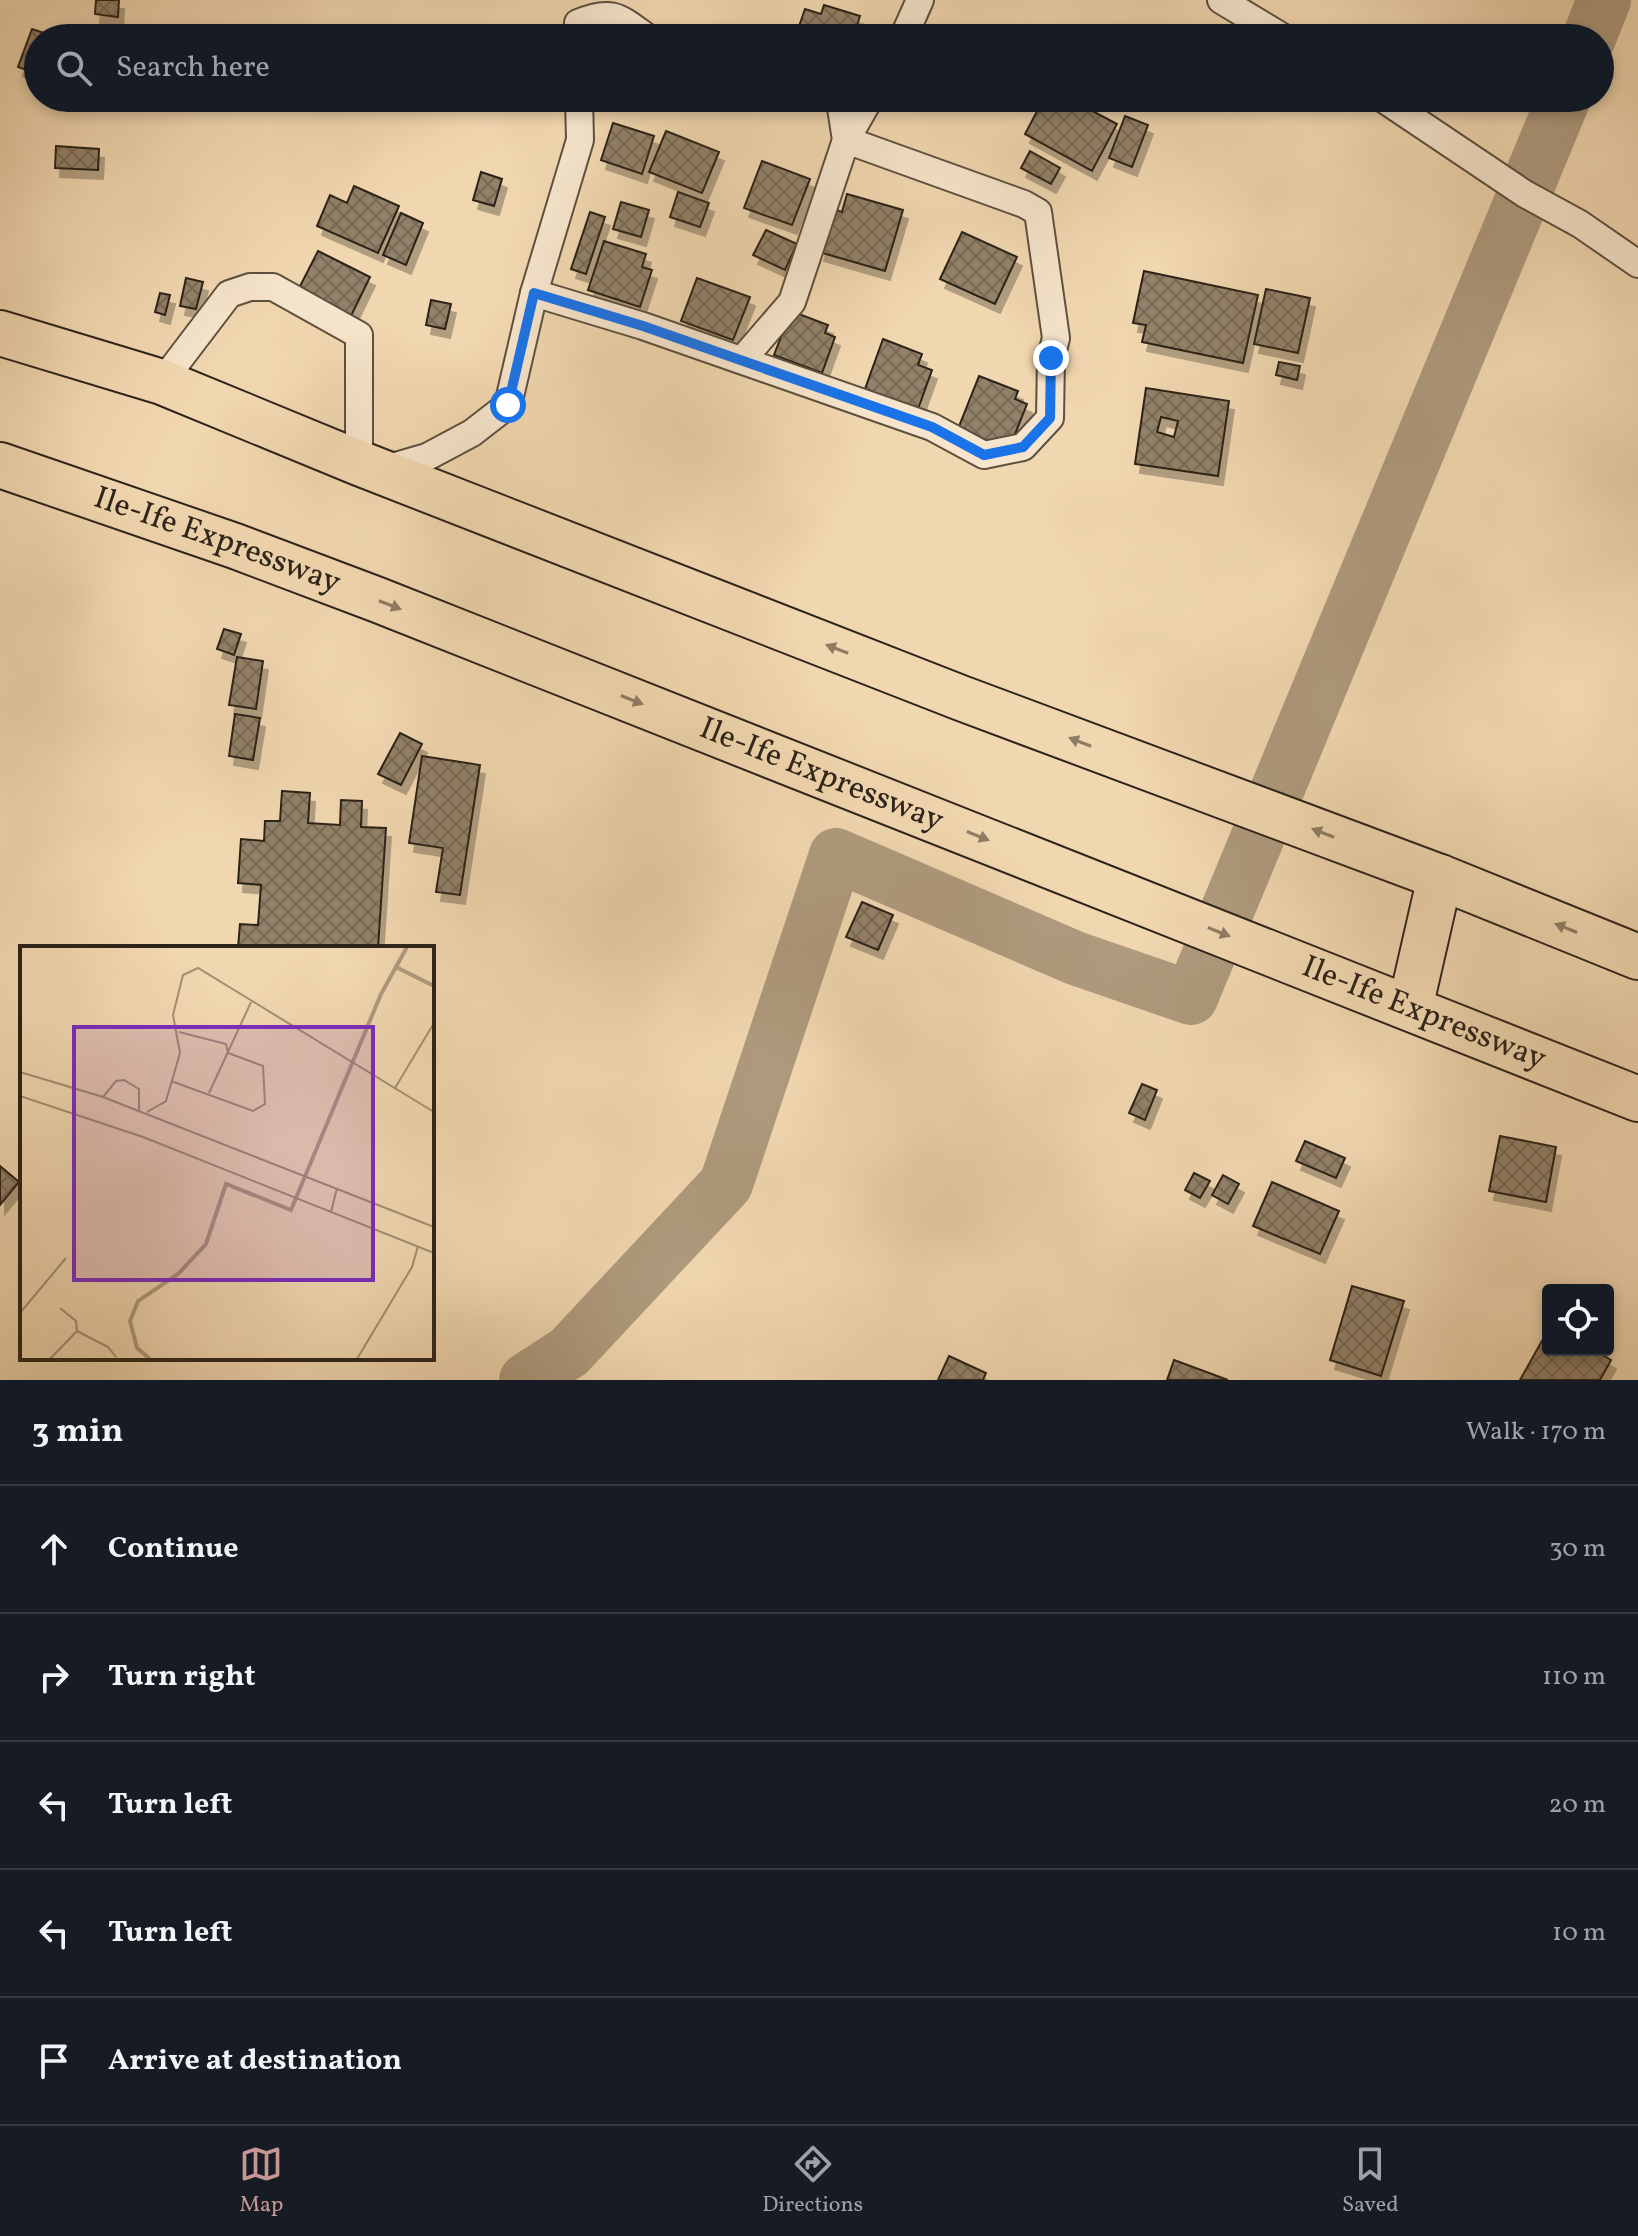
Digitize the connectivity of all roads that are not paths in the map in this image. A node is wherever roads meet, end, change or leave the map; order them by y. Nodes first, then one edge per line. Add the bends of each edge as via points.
1 (920, 0) edge
2 (1221, 0) edge
3 (575, 20) edge
4 (629, 24) edge
5 (909, 24) edge
6 (1261, 24) edge
7 (579, 112) edge
8 (842, 112) edge
9 (862, 112) edge
10 (1403, 112) edge
11 (846, 140) junction
12 (1638, 264) edge
13 (534, 293) junction
14 (0, 333) edge
15 (742, 360) junction
16 (162, 382) junction
17 (0, 465) edge
18 (370, 466) junction
19 (1440, 877) junction
20 (1638, 957) edge
21 (1410, 1008) junction
22 (1638, 1099) edge

1 - 5 street
2 - 6 street
3 - 4 street via 600,14
7 - 13 street via 580,140
8 - 11 street
9 - 11 street
10 - 12 street
11 - 15 street via 792,302
11 - 15 street via 1038,212 1056,338 1050,418 1023,447 984,455 932,427
13 - 15 street
13 - 18 street via 508,405 472,433 427,457
14 - 16 highway
16 - 18 highway
16 - 18 street via 229,294 273,287 359,335
17 -> 21 highway, Ile-Ife Expressway via 392,606
19 -> 18 highway via 961,698
20 -> 19 highway
19 - 21 highway
21 - 22 highway, Ile-Ife Expressway

